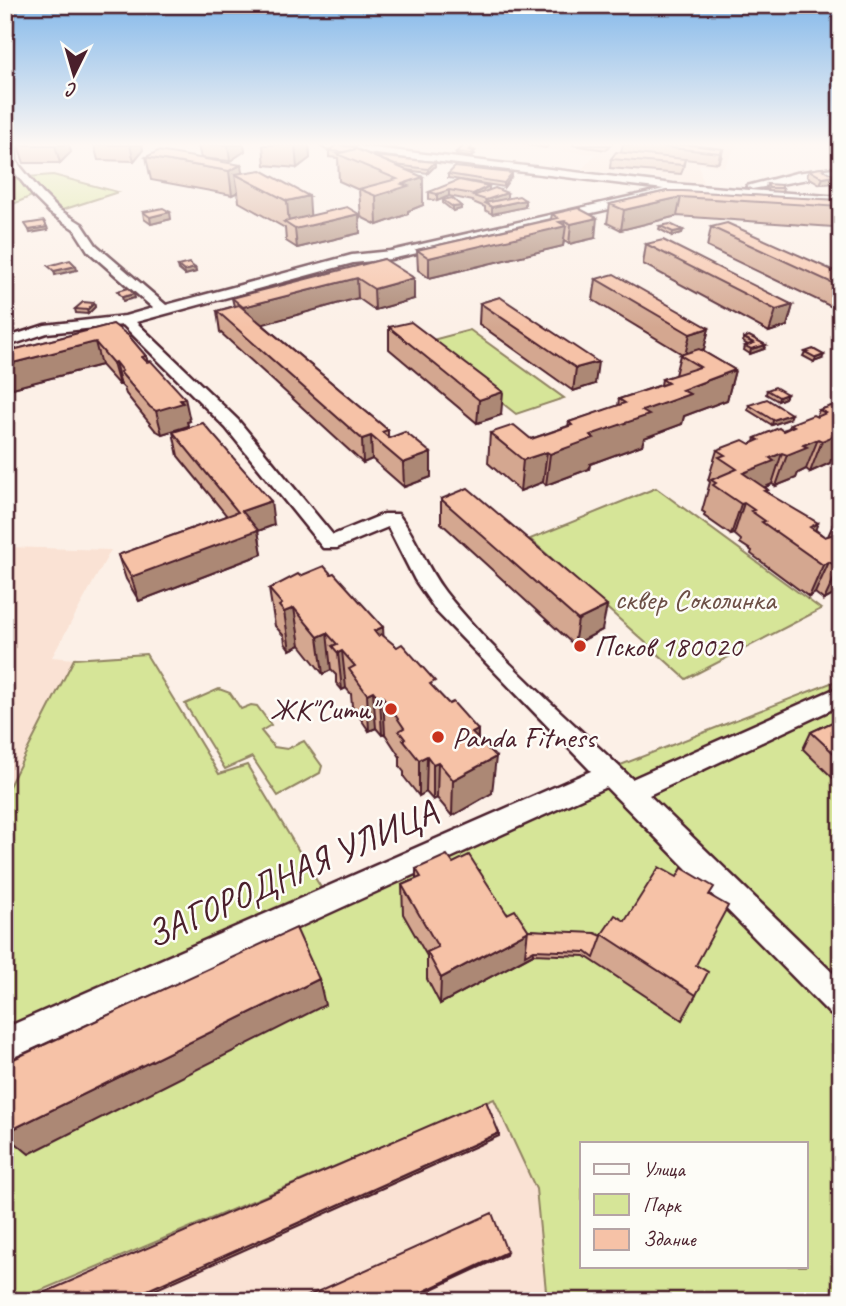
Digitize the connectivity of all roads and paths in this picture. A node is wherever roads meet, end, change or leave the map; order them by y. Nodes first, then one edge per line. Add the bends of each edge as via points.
1 (49, 206) edge
2 (613, 206) edge
3 (163, 310) junction
4 (126, 320) junction
5 (5, 343) edge
6 (841, 695) edge
7 (619, 783) junction
8 (841, 1003) edge
9 (5, 1045) edge

1 - 3 street via 78,227 92,248
2 - 3 street via 391,255 352,259
3 - 4 street
4 - 5 street via 45,329
4 - 7 street via 232,424 330,544 391,517 439,600
6 - 7 street, ЗАГОРОДНАЯ УЛИЦА
7 - 8 street
7 - 9 street, ЗАГОРОДНАЯ УЛИЦА

